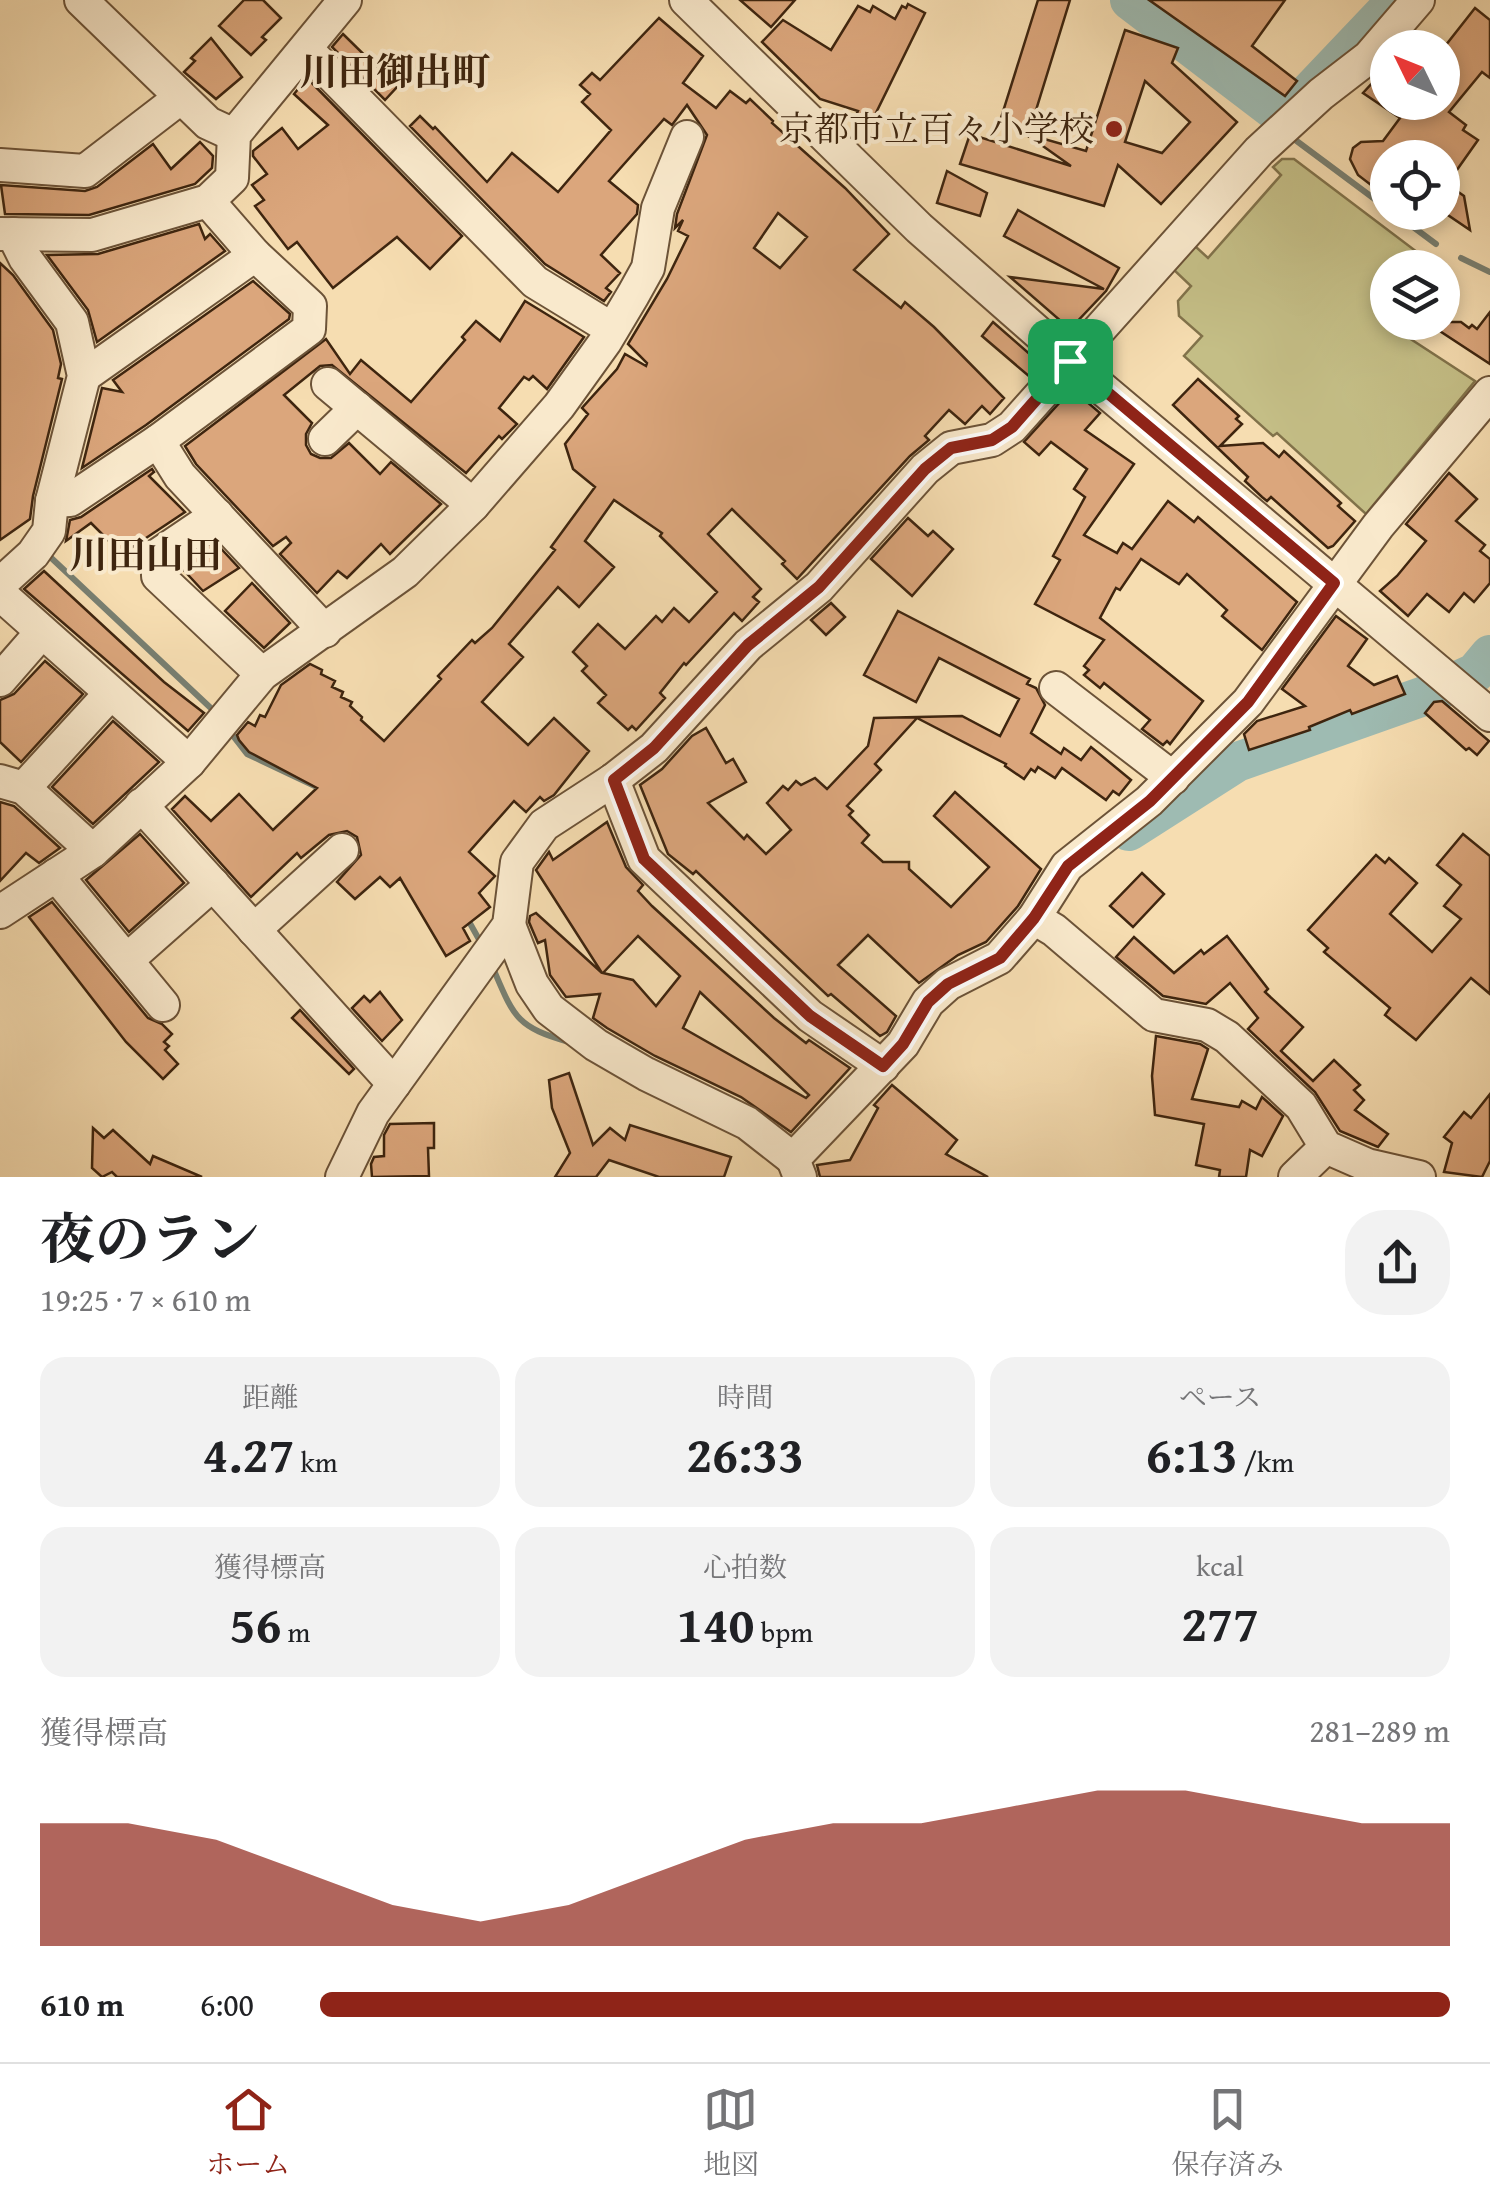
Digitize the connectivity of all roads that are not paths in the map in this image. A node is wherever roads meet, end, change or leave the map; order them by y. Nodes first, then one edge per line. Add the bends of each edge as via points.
1 (80, 0) edge
2 (345, 0) edge
3 (686, 0) edge
4 (1418, 0) edge
5 (307, 50) junction
6 (180, 98) junction
7 (234, 135) junction
8 (687, 136) dead end
9 (0, 165) edge
10 (208, 200) junction
11 (6, 234) edge
12 (255, 256) junction
13 (612, 328) junction
14 (1070, 361) junction
15 (84, 376) junction
16 (328, 384) dead end
17 (1490, 393) edge
18 (357, 408) junction
19 (324, 439) dead end
20 (158, 441) junction
21 (52, 501) junction
22 (473, 505) junction
23 (217, 515) junction
24 (1334, 583) junction
25 (0, 584) edge
26 (0, 594) edge
27 (324, 631) junction
28 (42, 632) junction
29 (262, 674) junction
30 (0, 680) edge
31 (1464, 683) edge
32 (1056, 688) dead end
33 (110, 694) junction
34 (1490, 715) edge
35 (189, 762) junction
36 (1173, 778) junction
37 (614, 780) junction
38 (12, 784) edge
39 (141, 806) junction
40 (342, 850) dead end
41 (93, 851) junction
42 (56, 875) junction
43 (213, 884) junction
44 (0, 912) edge
45 (1034, 918) junction
46 (508, 924) junction
47 (254, 930) junction
48 (126, 960) junction
49 (164, 1004) dead end
50 (883, 1066) junction
51 (394, 1084) junction
52 (1326, 1147) junction
53 (797, 1168) edge
54 (342, 1177) edge
55 (1295, 1177) edge
56 (1419, 1177) edge

1 - 6 street
2 - 5 street
3 - 14 street via 920,228
4 - 14 street via 1369,56 1258,151
5 - 7 street
5 - 13 street via 535,282
6 - 7 street
6 - 9 street via 86,171
7 - 10 street via 232,178
8 - 13 street via 658,208 648,268
10 - 11 street via 92,234
10 - 12 street
11 - 15 street via 72,322
12 - 15 street
12 - 20 street via 310,306 310,330
13 - 22 street via 559,406
14 - 24 street
14 - 37 street via 1012,427 992,440 951,448 925,469 819,587 748,645 654,748
15 - 21 street
16 - 18 street
17 - 24 street
18 - 19 street
18 - 22 street
20 - 21 street via 70,500
20 - 23 street
21 - 25 street via 48,531
22 - 27 street via 405,572
23 - 27 street
23 - 29 street via 158,556 158,576
24 - 31 street
24 - 36 street via 1248,702
26 - 28 street
27 - 29 street
28 - 30 street
28 - 33 street
29 - 35 street
31 - 34 street
32 - 36 street
33 - 35 street
33 - 38 street
35 - 39 street
36 - 45 street
37 - 46 street via 544,825 516,862
37 - 50 street via 644,859 810,1016
38 - 41 street
39 - 41 street
39 - 43 street
40 - 47 street
41 - 42 street
42 - 44 street
42 - 48 street
43 - 47 street
43 - 48 street
45 - 50 street via 1000,958 928,1002
45 - 52 street via 1154,1015 1207,1025 1227,1037 1301,1106
46 - 51 street
46 - 53 street via 549,1009 646,1074 747,1123
47 - 51 street
48 - 49 street
50 - 53 street
51 - 54 street
52 - 55 street
52 - 56 street

